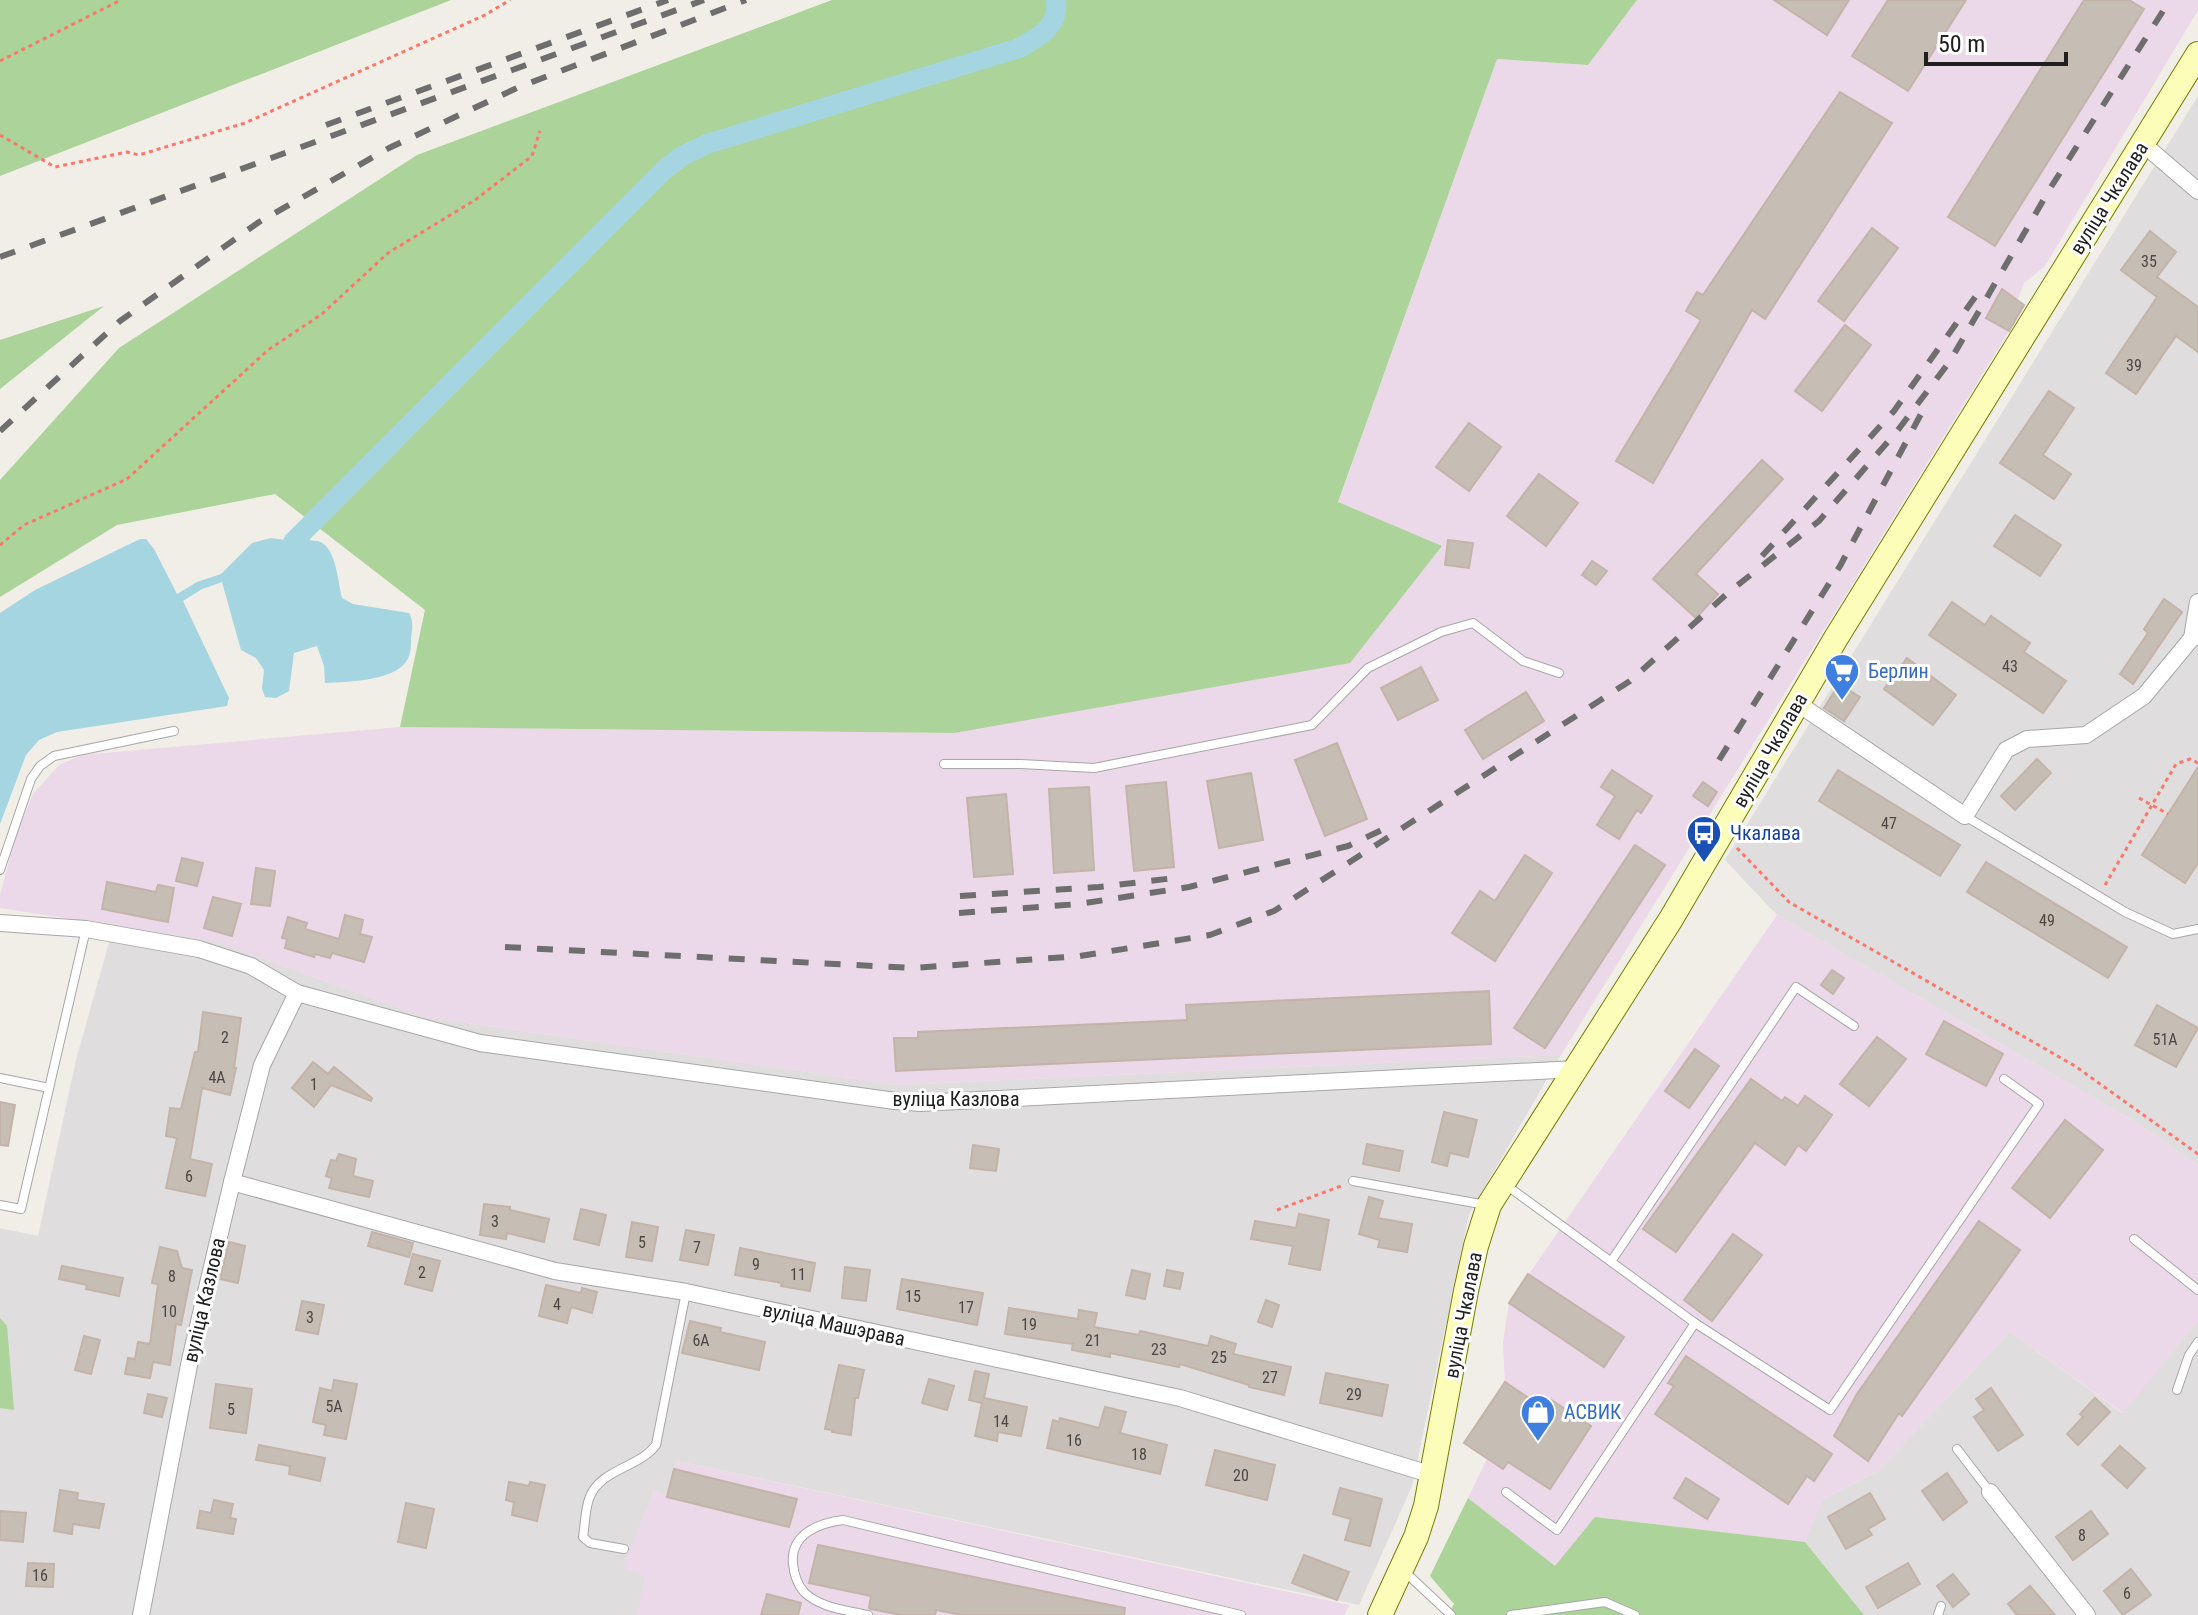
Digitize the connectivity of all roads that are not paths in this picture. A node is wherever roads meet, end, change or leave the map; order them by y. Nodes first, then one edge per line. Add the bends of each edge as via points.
1 (2198, 54) edge
2 (2142, 143) junction
3 (2198, 191) edge
4 (2198, 602) edge
5 (2195, 638) edge
6 (1559, 673) dead end
7 (1797, 703) junction
8 (174, 731) dead end
9 (944, 764) dead end
10 (1965, 816) junction
11 (0, 870) edge
12 (0, 923) edge
13 (86, 929) junction
14 (2198, 929) edge
15 (297, 993) junction
16 (1854, 1026) dead end
17 (1576, 1069) junction
18 (0, 1078) edge
19 (2004, 1079) dead end
20 (49, 1088) junction
21 (1353, 1181) road end
22 (232, 1182) junction
23 (1503, 1182) junction
24 (0, 1205) edge
25 (1489, 1205) junction
26 (2134, 1239) dead end
27 (1612, 1260) junction
28 (2198, 1290) edge
29 (686, 1292) junction
30 (1695, 1323) junction
31 (2198, 1342) edge
32 (2177, 1390) dead end
33 (1957, 1449) dead end
34 (1433, 1475) junction
35 (1506, 1492) dead end
36 (1990, 1492) joint
37 (624, 1549) dead end
38 (1402, 1568) junction
39 (1202, 1610) edge
40 (141, 1615) edge
41 (868, 1615) edge
42 (1241, 1615) edge
43 (1380, 1615) edge
44 (1451, 1615) edge
45 (1511, 1615) edge
46 (1635, 1615) edge
47 (2087, 1615) edge

1 - 2 street, вуліца Чкалава
2 - 3 street
2 - 7 street, вуліца Чкалава
4 - 5 street
5 - 10 street via 2144,696 2086,735 2027,739 2006,750
6 - 9 lane via 1523,661 1473,623 1441,632 1368,668 1312,725 1094,768
7 - 10 street
7 - 17 street, вуліца Чкалава
8 - 11 lane via 54,756 40,766
10 - 14 lane via 2125,912 2173,934
12 - 13 street, вуліца Казлова
13 - 15 street, вуліца Казлова via 222,955
13 - 20 lane
15 - 17 street, вуліца Казлова via 480,1043 920,1103
15 - 22 street, вуліца Казлова via 262,1065
16 - 27 lane via 1796,987
17 - 23 street, вуліца Чкалава
18 - 20 lane
19 - 30 lane via 2039,1104 1830,1410
20 - 24 lane via 21,1209
21 - 25 lane
22 - 29 street, вуліца Машэрава via 555,1271
22 - 40 street, вуліца Казлова via 190,1360
23 - 25 street, вуліца Чкалава
23 - 27 lane
25 - 34 street, вуліца Чкалава via 1466,1291
26 - 28 lane
27 - 30 lane
29 - 34 street, вуліца Машэрава via 1180,1398
29 - 37 lane via 656,1445 648,1456 599,1482 589,1498 583,1537
30 - 35 lane via 1557,1530
31 - 32 lane
33 - 36 lane
34 - 38 street, вуліца Чкалава
36 - 47 street
38 - 43 street, вуліца Чкалава
38 - 44 lane
39 - 41 lane via 843,1520 822,1523 801,1536 792,1556 803,1591 820,1604
39 - 42 lane
45 - 46 lane via 1605,1602

